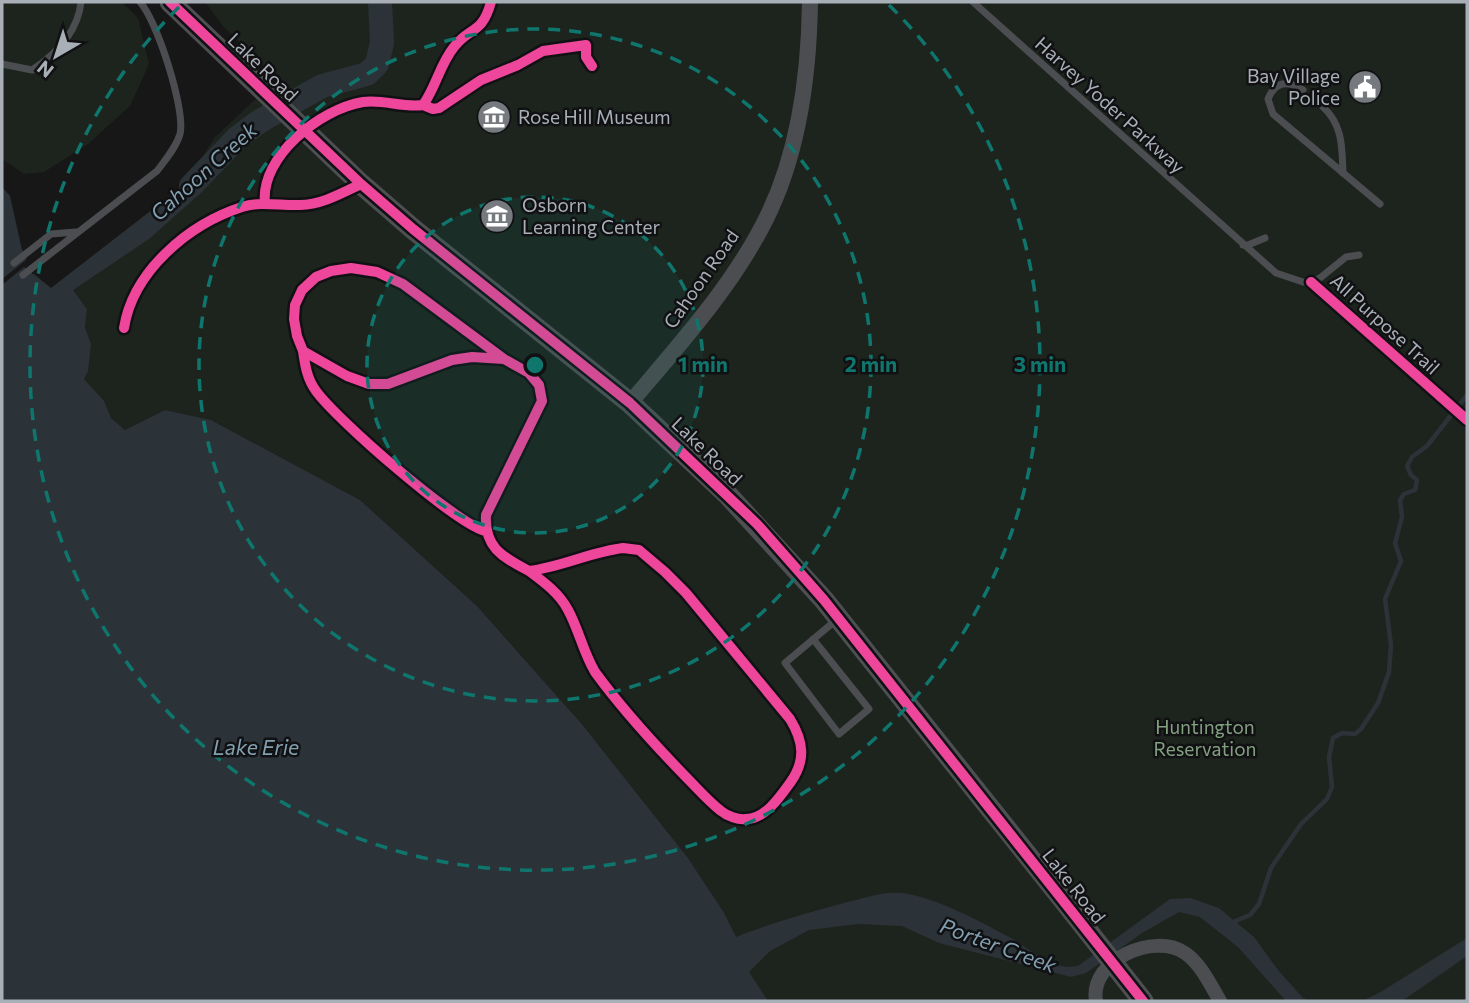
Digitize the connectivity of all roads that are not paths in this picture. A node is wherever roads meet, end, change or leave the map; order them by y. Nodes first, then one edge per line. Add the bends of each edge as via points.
1 (81, 2) edge
2 (140, 2) edge
3 (170, 2) edge
4 (810, 2) edge
5 (973, 2) edge
6 (2, 64) edge
7 (1303, 90) dead end
8 (1323, 107) dead end
9 (1343, 173) junction
10 (361, 184) junction
11 (1380, 204) dead end
12 (76, 232) junction
13 (1265, 237) dead end
14 (1242, 244) junction
15 (1359, 255) dead end
16 (13, 263) dead end
17 (23, 275) dead end
18 (124, 328) dead end
19 (630, 403) junction
20 (839, 618) junction
21 (813, 639) junction
22 (1096, 1001) edge
23 (1143, 1001) edge
24 (1220, 1001) edge

1 - 6 lane via 61,47 47,60 32,70
2 - 12 lane via 160,37 180,114 180,133 157,171
3 - 10 main road, Lake Road
4 - 19 street, Cahoon Road via 809,46 797,126 782,183 766,219 738,269
5 - 14 lane, Harvey Yoder Parkway
7 - 9 lane via 1294,84 1277,86 1269,106
8 - 9 lane via 1338,127
9 - 11 lane
10 - 18 lane via 303,205 242,207 185,236 136,290
10 - 19 main road, Lake Road
12 - 16 lane via 51,234
12 - 17 lane
13 - 14 lane via 1248,246
14 - 15 lane, Harvey Yoder Parkway via 1276,273 1303,282 1320,278 1346,257
19 - 20 main road, Lake Road via 757,524
20 - 21 lane
20 - 23 main road, Lake Road, bridge
21 - 21 lane via 785,663 839,734 869,709
22 - 24 street via 1106,968 1131,952 1153,946 1185,953

